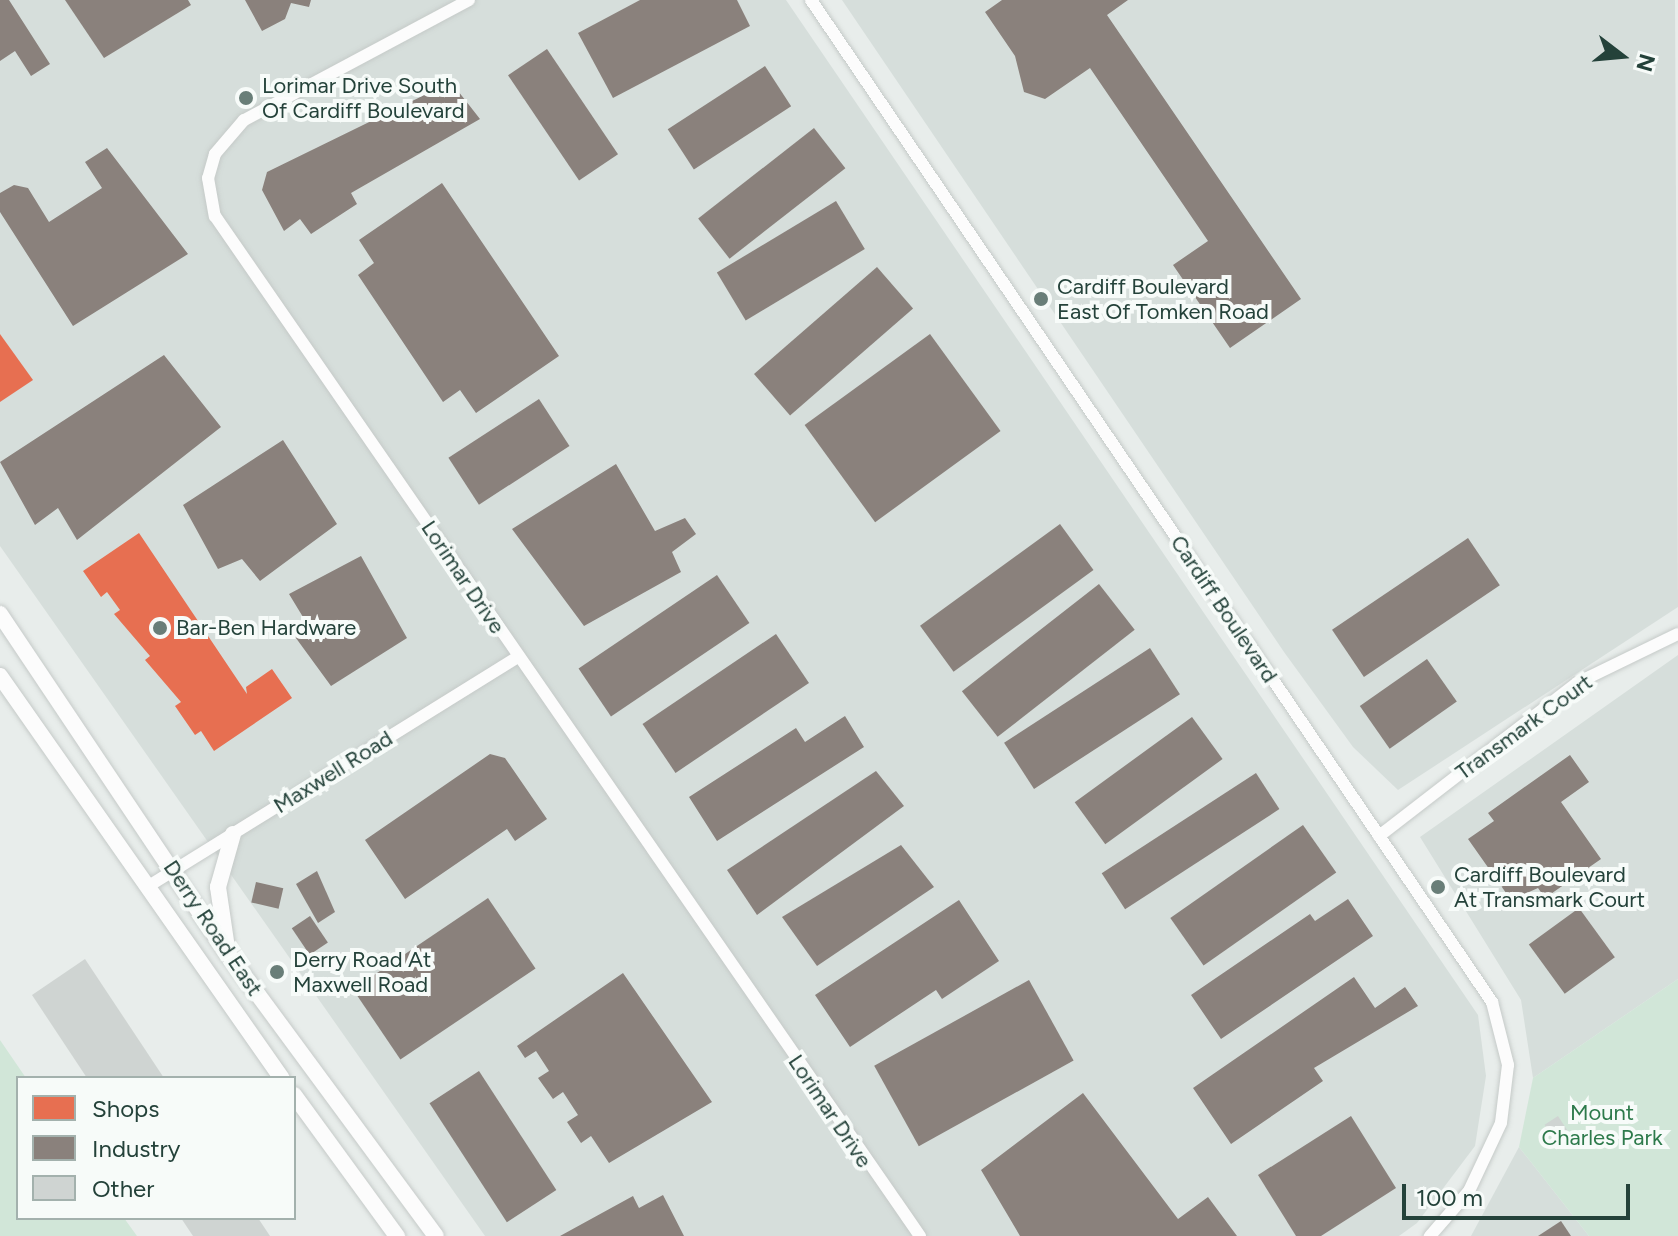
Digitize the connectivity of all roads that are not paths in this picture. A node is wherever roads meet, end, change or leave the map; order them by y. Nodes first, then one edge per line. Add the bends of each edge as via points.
1 (469, 0) edge
2 (811, 0) edge
3 (0, 614) edge
4 (1678, 634) edge
5 (518, 657) junction
6 (0, 676) edge
7 (233, 834) junction
8 (1379, 836) junction
9 (174, 870) junction
10 (147, 887) junction
11 (228, 954) junction
12 (281, 1076) edge
13 (296, 1098) edge
14 (397, 1236) edge
15 (436, 1236) edge
16 (920, 1236) edge
17 (1430, 1236) edge

1 - 5 street, Lorimar Drive via 244,120 215,154 208,178 215,216
2 - 8 street, Cardiff Boulevard
3 - 9 main road, Derry Road East
4 - 8 street, Transmark Court via 1577,683
5 - 7 street, Maxwell Road
5 - 16 street, Lorimar Drive
6 - 10 main road, Derry Road East
7 - 9 street, Maxwell Road
7 - 11 main road via 218,887
8 - 17 street, Cardiff Boulevard via 1492,1002 1506,1043 1508,1085 1496,1137 1469,1191
9 - 10 street, Maxwell Road
9 - 11 main road, Derry Road East
10 - 12 main road, Derry Road East
11 - 15 main road, Derry Road East
13 - 14 main road

